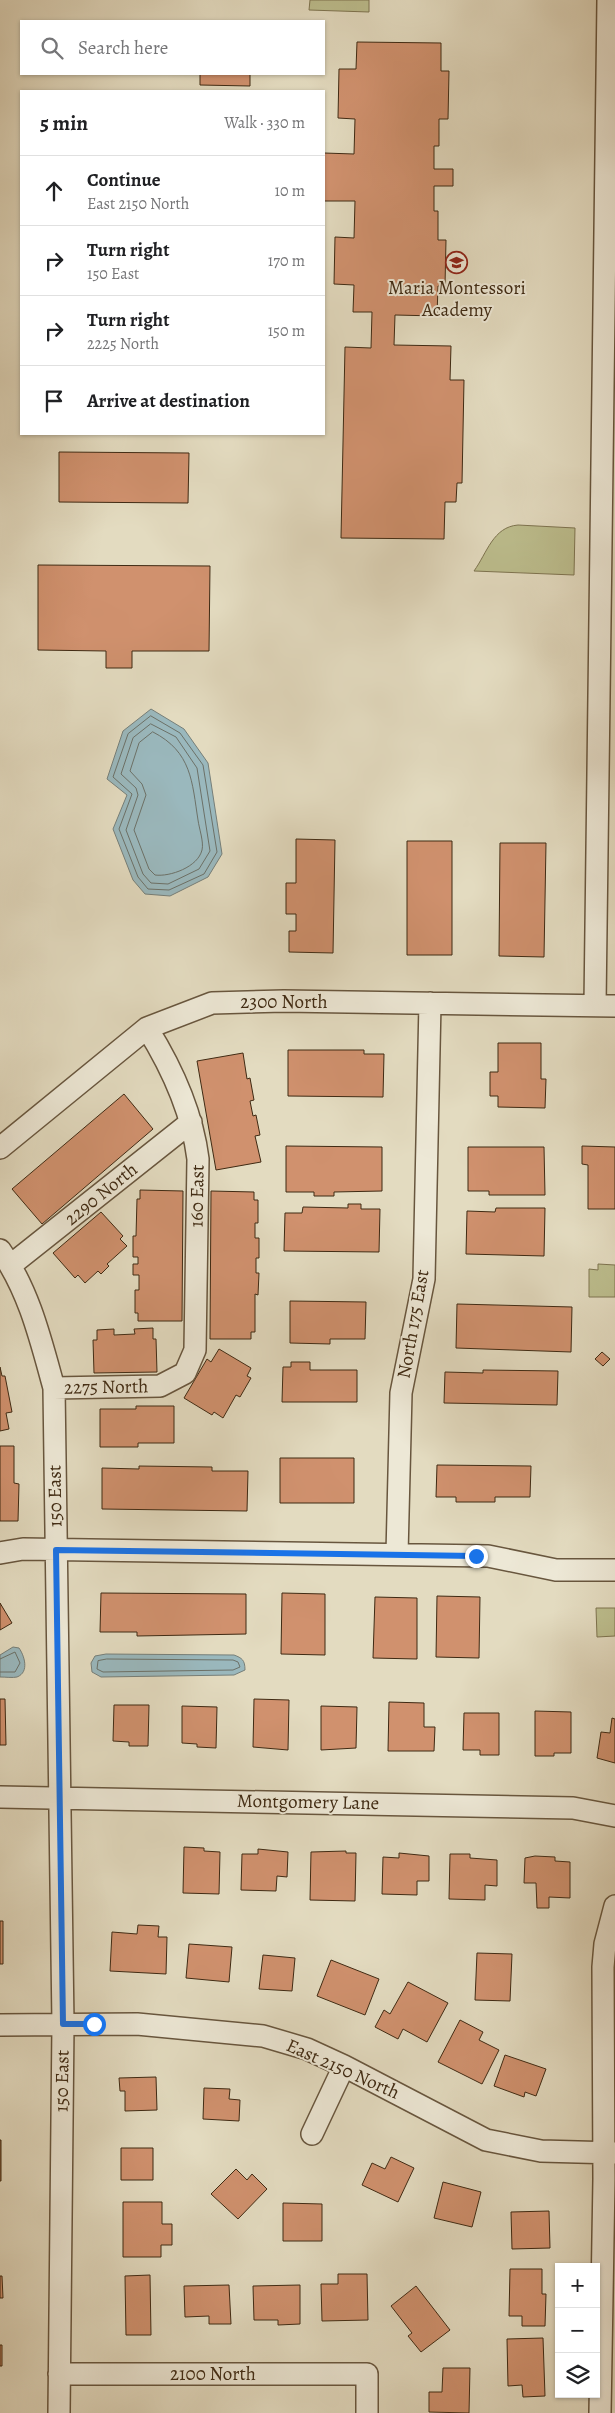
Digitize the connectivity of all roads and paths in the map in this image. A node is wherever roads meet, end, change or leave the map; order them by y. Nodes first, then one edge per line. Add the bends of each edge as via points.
1 (608, 0) edge
2 (430, 1003) junction
3 (605, 1005) edge
4 (147, 1028) junction
5 (191, 1122) junction
6 (0, 1148) edge
7 (6, 1258) edge
8 (185, 1373) joint
9 (54, 1388) junction
10 (56, 1550) junction
11 (0, 1552) edge
12 (397, 1554) junction
13 (615, 1570) edge
14 (0, 1797) edge
15 (60, 1797) junction
16 (615, 1816) edge
17 (615, 1906) edge
18 (63, 2024) junction
19 (0, 2025) edge
20 (344, 2066) junction
21 (312, 2134) dead end
22 (609, 2153) edge
23 (59, 2374) junction
24 (59, 2413) edge
25 (367, 2413) edge
26 (600, 2413) edge

1 - 3 street
2 - 3 street, 2300 North
2 - 4 street, 2300 North via 212,1003
2 - 12 street, North 175 East via 424,1279 401,1393
4 - 5 street, 160 East via 165,1057
4 - 6 street, 2300 North
5 - 7 street, 2290 North
5 - 8 street, 160 East via 198,1159 195,1350
7 - 9 street, 150 East via 36,1323
8 - 9 street, 2275 North via 160,1386
9 - 10 street, 150 East
10 - 11 street
10 - 12 street
10 - 15 street, 150 East
12 - 13 street via 488,1556 556,1570
14 - 15 street, Montgomery Lane
15 - 16 street, Montgomery Lane via 573,1808
15 - 18 street, 150 East
17 - 22 street via 605,1944 604,1967
18 - 19 street, East 2150 North
18 - 20 street, East 2150 North via 137,2024 264,2036 307,2049
18 - 23 street, 150 East
20 - 21 street
20 - 22 street, East 2150 North via 486,2140 541,2152
22 - 26 street
23 - 24 street, 150 East
23 - 25 street, 2100 North via 367,2374

